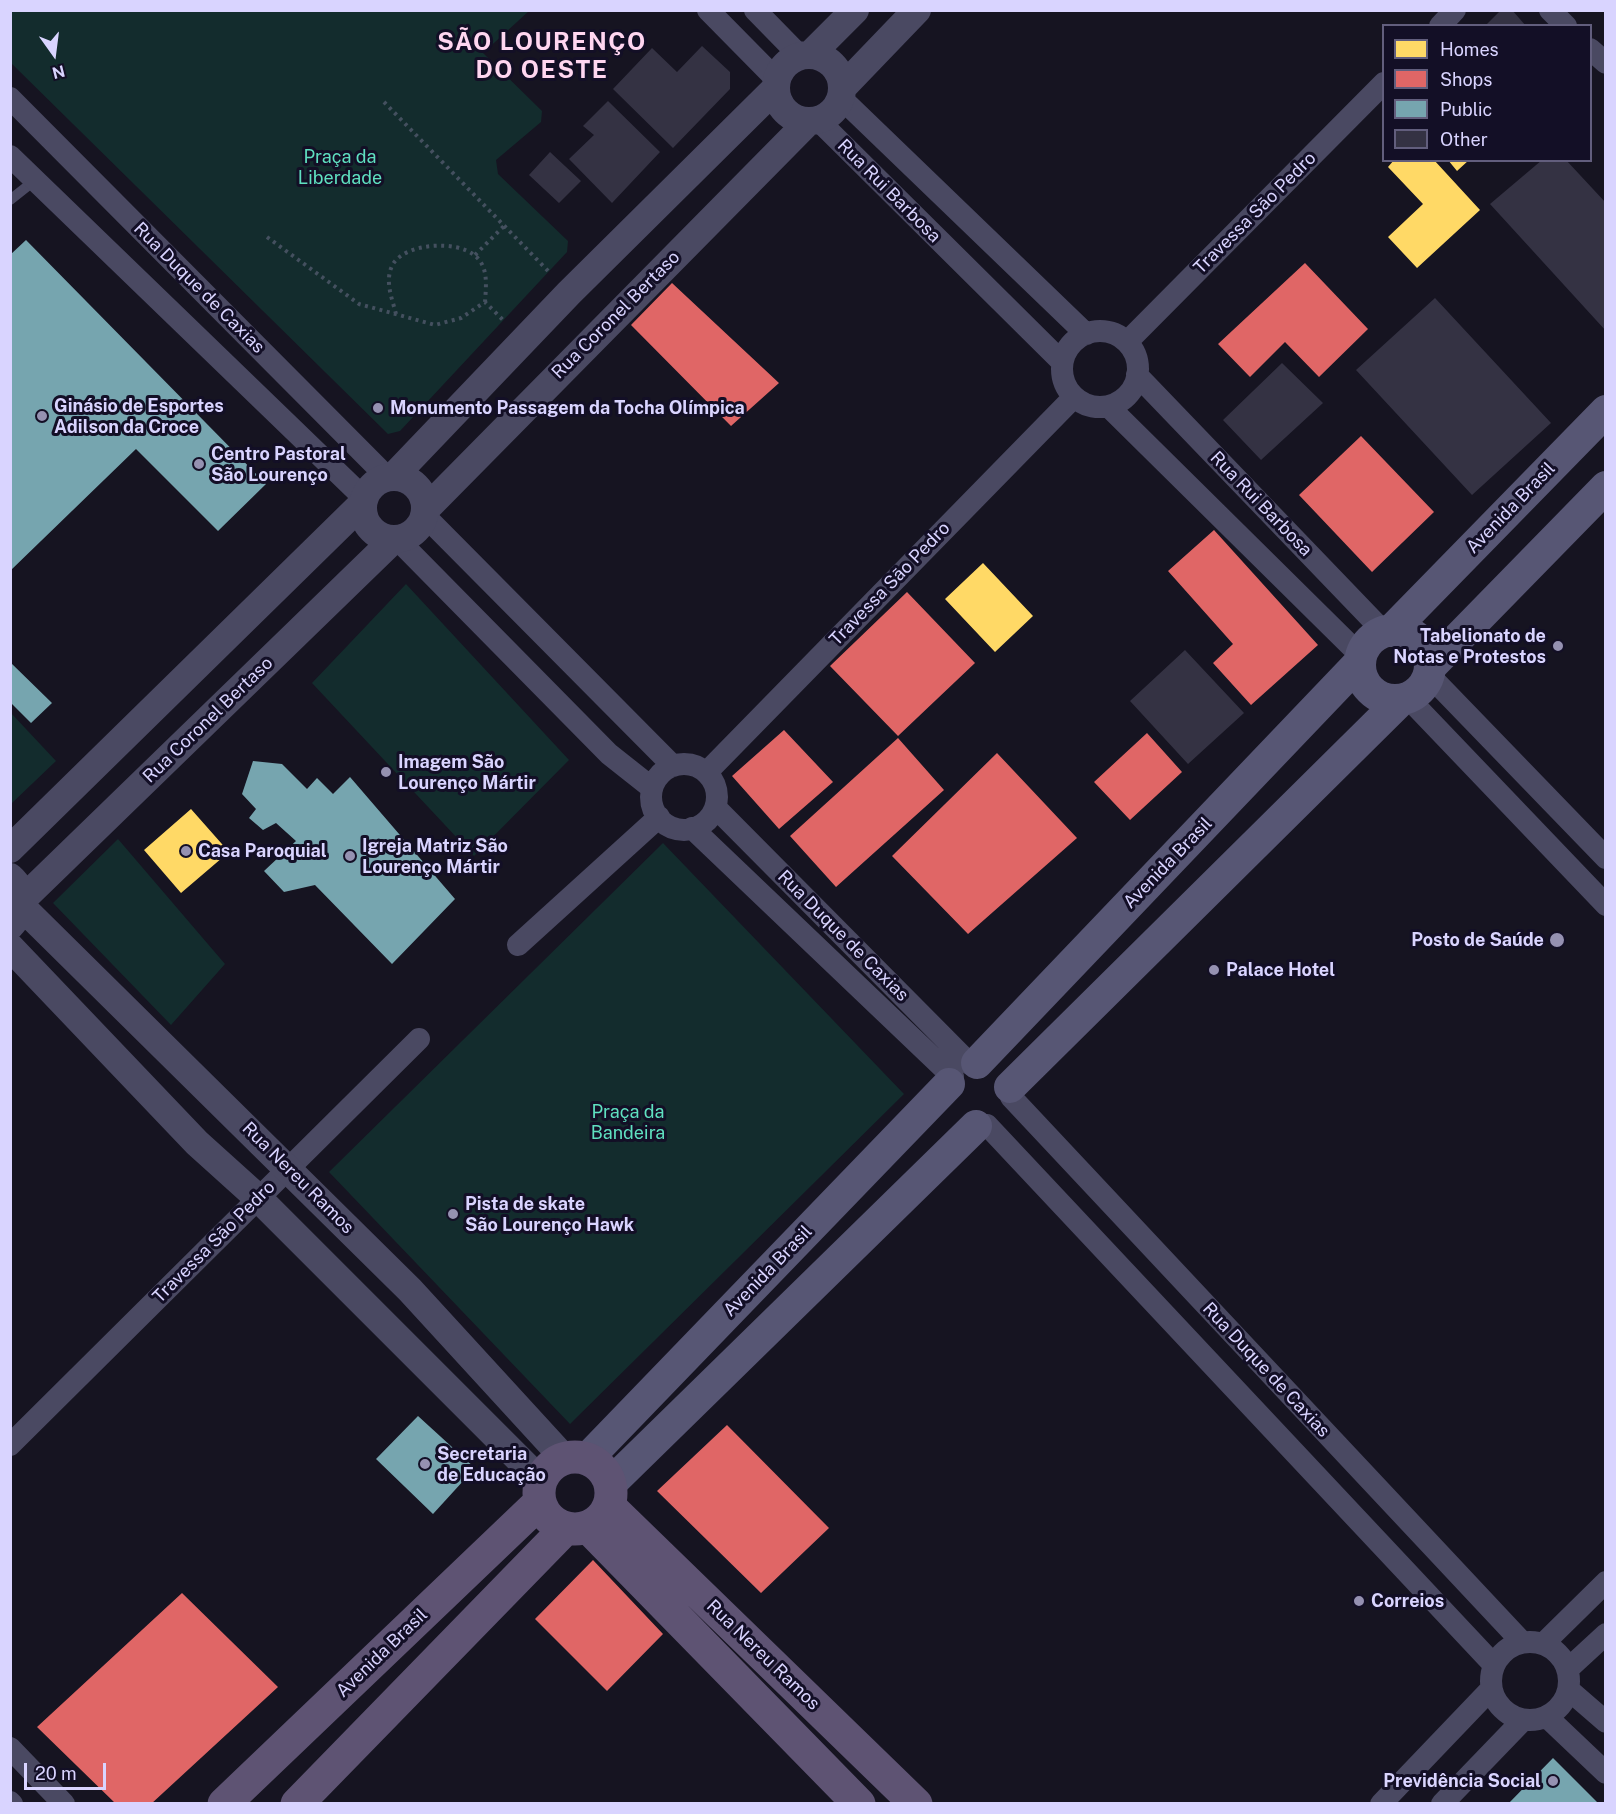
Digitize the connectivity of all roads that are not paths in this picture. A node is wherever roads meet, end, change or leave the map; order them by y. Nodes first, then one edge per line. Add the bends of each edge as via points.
1 (708, 10) edge
2 (755, 10) edge
3 (855, 10) edge
4 (917, 10) edge
5 (1455, 10) edge
6 (1550, 10) edge
7 (1442, 24) edge
8 (1564, 24) edge
9 (1592, 51) edge
10 (805, 55) junction
11 (1605, 63) edge
12 (776, 84) junction
13 (1382, 84) edge
14 (842, 93) junction
15 (10, 98) edge
16 (813, 121) junction
17 (10, 156) edge
18 (34, 182) junction
19 (10, 200) edge
20 (1086, 334) junction
21 (1127, 342) junction
22 (1062, 362) junction
23 (1137, 375) junction
24 (1074, 397) junction
25 (1109, 406) junction
26 (1605, 411) edge
27 (390, 477) junction
28 (1605, 487) edge
29 (363, 501) junction
30 (425, 512) junction
31 (395, 540) junction
32 (1388, 632) junction
33 (1361, 659) junction
34 (1417, 685) junction
35 (673, 766) junction
36 (707, 772) junction
37 (652, 788) junction
38 (716, 808) junction
39 (659, 817) junction
40 (692, 828) junction
41 (10, 849) edge
42 (1605, 858) edge
43 (16, 902) edge
44 (1605, 905) edge
45 (518, 945) dead end
46 (10, 946) edge
47 (419, 1040) dead end
48 (962, 1072) junction
49 (1010, 1092) junction
50 (982, 1125) junction
51 (288, 1167) junction
52 (258, 1198) junction
53 (410, 1290) junction
54 (376, 1319) junction
55 (10, 1445) edge
56 (575, 1458) junction
57 (540, 1492) junction
58 (593, 1511) junction
59 (1605, 1582) edge
60 (1605, 1634) edge
61 (1533, 1643) junction
62 (1494, 1665) junction
63 (1569, 1680) junction
64 (1491, 1689) junction
65 (1547, 1717) junction
66 (1523, 1720) junction
67 (1605, 1722) edge
68 (10, 1748) edge
69 (1605, 1773) edge
70 (64, 1803) edge
71 (224, 1803) edge
72 (297, 1803) edge
73 (859, 1803) edge
74 (916, 1803) edge
75 (1381, 1803) edge
76 (1442, 1803) edge

1 - 12 street
2 - 10 street
3 - 10 street
4 - 14 street
5 - 7 street
6 - 8 street
9 - 11 street
10 - 12 street via 789,61
10 - 14 street via 829,62 841,78
12 - 16 street via 782,108 798,120
12 - 27 street
13 - 21 street, Travessa São Pedro
14 - 16 street via 828,116
14 - 20 street, Rua Rui Barbosa
15 - 27 street, Rua Duque de Caxias
16 - 22 street, Rua Rui Barbosa
16 - 30 street, Rua Coronel Bertaso
17 - 18 street, Rua Duque de Caxias
18 - 19 lane
18 - 29 street, Rua Duque de Caxias
20 - 21 street via 1107,332
20 - 22 street via 1075,340
21 - 23 street via 1138,363
22 - 24 street via 1066,387
23 - 25 street via 1128,395
23 - 32 street, Rua Rui Barbosa
24 - 25 street via 1096,407
24 - 36 street, Travessa São Pedro
25 - 33 street, Rua Rui Barbosa
26 - 32 main road, Avenida Brasil
27 - 29 street via 373,485
27 - 30 street via 410,481 416,487
28 - 34 main road
29 - 31 street via 362,512 369,528
29 - 41 street
30 - 31 street via 415,531
30 - 35 street
31 - 37 street via 609,754
31 - 43 street, Rua Coronel Bertaso
32 - 33 main road via 1366,646
32 - 34 main road via 1403,632 1423,644
33 - 34 main road via 1361,673 1371,691 1380,697
33 - 48 main road, Avenida Brasil
34 - 42 street
34 - 44 street
34 - 49 main road
35 - 36 street via 691,764
35 - 37 street via 657,778
36 - 38 street via 717,789
37 - 39 street via 651,798
38 - 40 street via 702,824
38 - 48 street, Rua Duque de Caxias
39 - 40 street via 676,828
39 - 45 street
40 - 48 street, Rua Duque de Caxias
43 - 51 street, Rua Nereu Ramos
46 - 52 street via 198,1143
47 - 51 street, Travessa São Pedro
48 - 49 main road via 986,1064 1001,1072
48 - 50 main road via 948,1093 952,1111 967,1123
48 - 56 main road, Avenida Brasil
49 - 50 main road via 1003,1115
49 - 61 street, Rua Duque de Caxias
50 - 58 main road
50 - 62 street, Rua Duque de Caxias
51 - 52 street, Travessa São Pedro
51 - 53 street, Rua Nereu Ramos
52 - 54 street
52 - 55 street, Travessa São Pedro
53 - 54 street
53 - 56 street, Rua Nereu Ramos
54 - 57 street
56 - 57 main road via 546,1470
56 - 58 main road via 605,1473
57 - 58 main road via 545,1514 554,1523
57 - 71 main road, Avenida Brasil
58 - 72 main road
58 - 73 main road, Rua Nereu Ramos
58 - 74 main road, Rua Nereu Ramos
59 - 61 street
60 - 63 street
61 - 62 street via 1510,1647
61 - 63 street via 1559,1653
62 - 64 street
63 - 65 street via 1557,1711
63 - 67 street
64 - 66 street via 1502,1709
64 - 75 street
65 - 66 street
65 - 69 street
66 - 76 street
68 - 70 street

